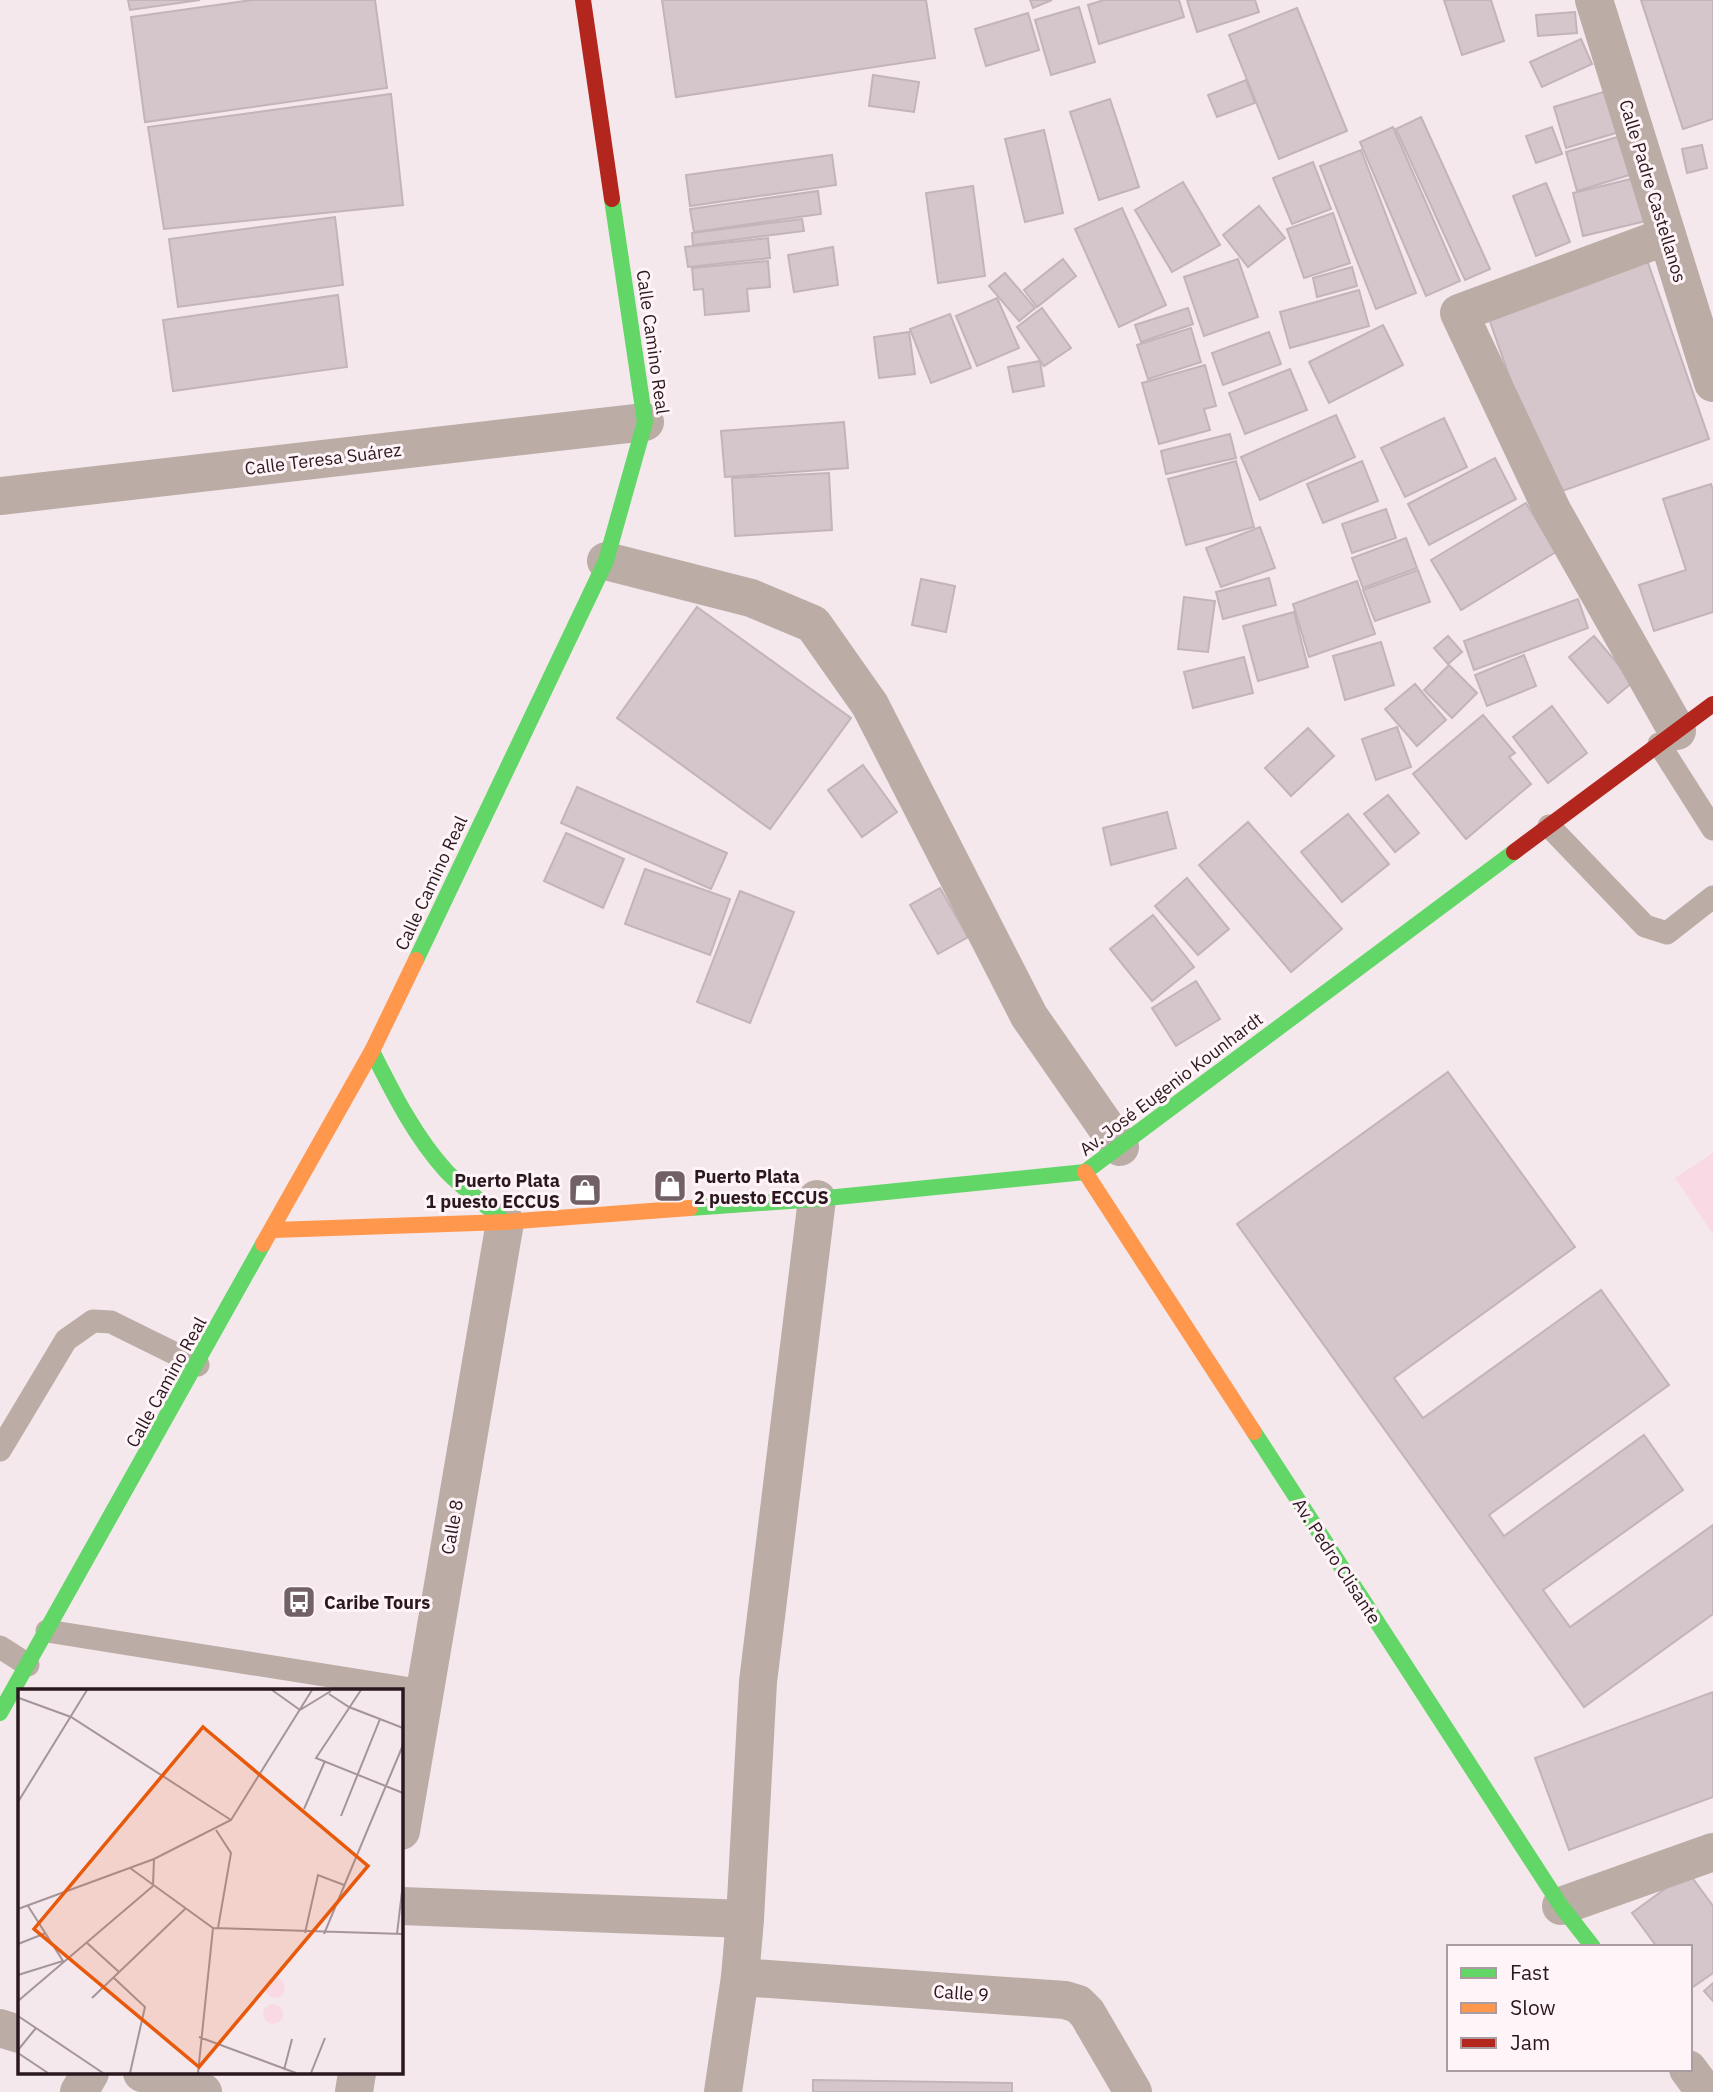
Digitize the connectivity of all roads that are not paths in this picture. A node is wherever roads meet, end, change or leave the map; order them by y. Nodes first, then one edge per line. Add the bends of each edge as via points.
1 (583, 0) edge
2 (1594, 0) edge
3 (1667, 236) junction
4 (1713, 383) edge
5 (645, 422) junction
6 (0, 496) edge
7 (606, 561) junction
8 (1713, 704) edge
9 (1668, 738) junction
10 (1549, 826) junction
11 (1713, 829) edge
12 (1713, 897) edge
13 (372, 1051) junction
14 (1119, 1147) junction
15 (1085, 1172) junction
16 (817, 1199) junction
17 (505, 1222) junction
18 (274, 1230) junction
19 (198, 1365) junction
20 (0, 1450) edge
21 (47, 1631) junction
22 (0, 1647) edge
23 (28, 1665) junction
24 (424, 1691) junction
25 (0, 1713) edge
26 (402, 1825) edge
27 (1713, 1853) edge
28 (402, 1906) edge
29 (1561, 1906) junction
30 (745, 1919) junction
31 (1591, 1945) edge
32 (740, 1977) junction
33 (0, 2028) edge
34 (18, 2034) edge
35 (1689, 2071) edge
36 (89, 2074) edge
37 (145, 2074) edge
38 (357, 2074) edge
39 (79, 2092) edge
40 (203, 2092) edge
41 (354, 2092) edge
42 (723, 2092) edge
43 (1133, 2092) edge
44 (1705, 2092) edge

1 - 5 street, Calle Camino Real
2 - 3 street, Calle Padre Castellanos
3 - 4 street, Calle Padre Castellanos
3 - 9 street via 1459,313
5 - 6 street, Calle Teresa Suárez
5 - 7 street, Calle Camino Real
7 - 13 street, Calle Camino Real
7 - 14 street via 751,598 813,624 870,705 1029,1016
8 - 9 street, Av. José Eugenio Kounhardt
9 - 10 street, Av. José Eugenio Kounhardt
9 - 11 lane
10 - 12 lane via 1645,926 1667,933
10 - 14 street, Av. José Eugenio Kounhardt
13 - 17 street via 403,1113 426,1146 457,1182
13 - 18 street, Calle Camino Real
14 - 15 street, Av. José Eugenio Kounhardt
15 - 16 street, Av. José Eugenio Kounhardt
15 - 29 street, Av. Pedro Clisante
16 - 17 street, Av. José Eugenio Kounhardt
16 - 30 street via 758,1682
17 - 18 street, Av. José Eugenio Kounhardt
17 - 24 street, Calle 8
18 - 19 street, Calle Camino Real
19 - 20 lane via 111,1322 93,1321 66,1340
19 - 21 street, Calle Camino Real
21 - 23 street, Calle Camino Real
21 - 24 lane
22 - 23 lane
23 - 25 street, Calle Camino Real
24 - 26 street, Calle 8
27 - 29 street
28 - 30 street
29 - 31 street, Av. Pedro Clisante
30 - 32 street
32 - 42 street
32 - 43 street, Calle 9 via 1065,2000 1087,2013
33 - 34 street
35 - 44 street
36 - 39 street
37 - 40 street
38 - 41 street

